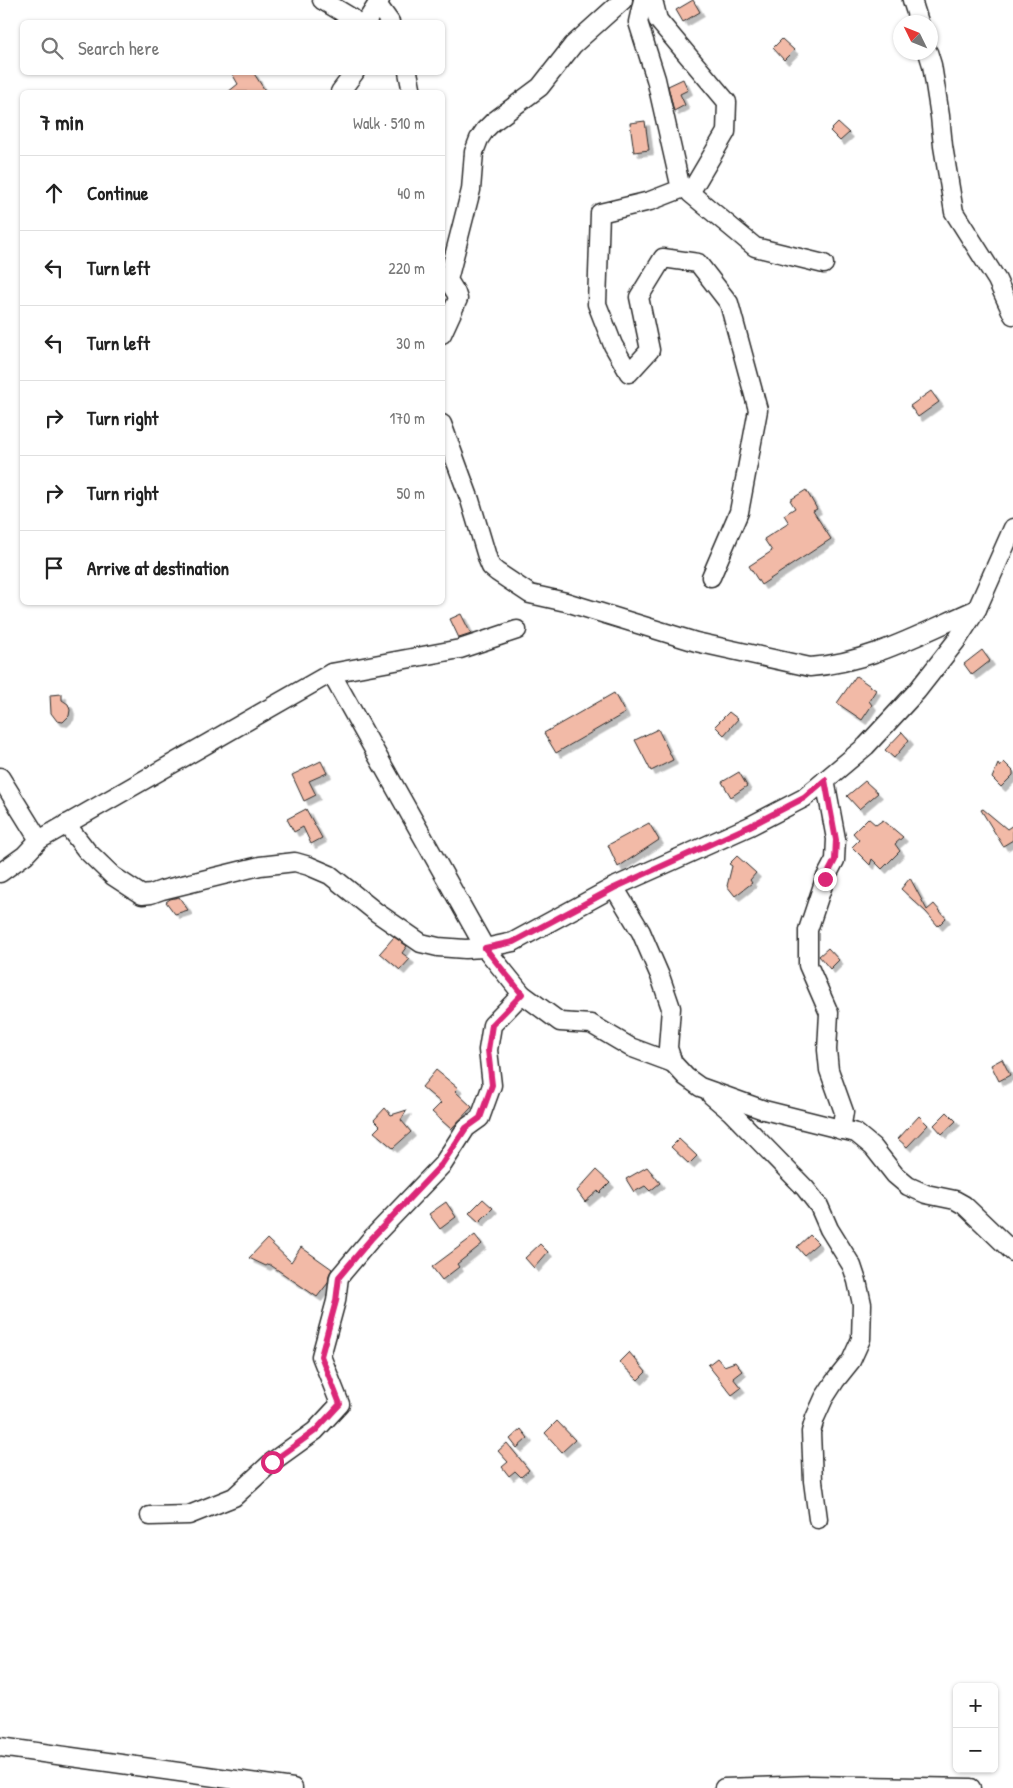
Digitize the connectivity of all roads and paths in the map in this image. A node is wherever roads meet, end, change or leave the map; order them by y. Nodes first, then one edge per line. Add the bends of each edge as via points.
1 (322, 0) edge
2 (623, 0) edge
3 (643, 0) edge
4 (653, 0) edge
5 (912, 0) edge
6 (379, 2) edge
7 (917, 15) edge
8 (354, 20) edge
9 (367, 20) edge
10 (389, 20) edge
11 (930, 60) edge
12 (353, 75) edge
13 (409, 75) edge
14 (342, 90) edge
15 (412, 90) edge
16 (824, 264) dead end
17 (1013, 315) edge
18 (445, 327) edge
19 (445, 432) edge
20 (1013, 528) edge
21 (711, 577) dead end
22 (977, 609) junction
23 (517, 630) dead end
24 (332, 673) junction
25 (0, 777) edge
26 (825, 780) junction
27 (66, 824) junction
28 (39, 840) junction
29 (0, 873) edge
30 (614, 888) junction
31 (485, 948) junction
32 (522, 994) junction
33 (673, 1063) junction
34 (700, 1087) junction
35 (841, 1130) junction
36 (1013, 1252) edge
37 (150, 1516) dead end
38 (818, 1519) dead end
39 (0, 1746) edge
40 (293, 1788) edge
41 (724, 1788) edge
42 (971, 1788) edge

1 - 8 street
2 - 18 street via 573,45 540,87 493,122 478,139 471,190 448,277 457,301
3 - 21 street via 638,22 656,79 681,189 600,214 597,304 629,373 650,350 639,297 663,258 698,263 729,303 758,410 739,512
4 - 16 street via 658,20 727,102 726,132 690,193 755,248
5 - 7 street
6 - 9 street
6 - 10 street
11 - 17 street via 954,212 997,280
12 - 14 street
13 - 15 street
19 - 22 street via 488,560 497,572 530,594 696,642 810,667 829,666 881,651
20 - 22 street
22 - 26 street via 917,691 866,746
23 - 24 street via 460,649
24 - 27 street
24 - 31 street
25 - 28 street
26 - 30 street via 804,798 750,826
26 - 35 street via 836,840 835,860 808,930 808,965 829,1013 826,1050 829,1070 844,1112
27 - 28 street
27 - 31 street via 87,851 113,876 142,895 260,866 294,862 330,875 421,943 438,948
28 - 29 street
30 - 31 street via 513,942
30 - 33 street via 641,932 671,1008 668,1048
31 - 32 street
32 - 33 street via 560,1022 591,1024 630,1047
32 - 37 street via 492,1025 488,1050 492,1085 480,1118 466,1128 442,1164 339,1277 321,1356 340,1404 315,1431 272,1462 234,1497 189,1515
33 - 34 street
34 - 35 street via 764,1110
34 - 38 street via 730,1111 805,1188 819,1206 857,1281 862,1304 861,1339 851,1361 824,1398 811,1432
35 - 36 street via 860,1135 908,1186 964,1205
39 - 40 street
41 - 42 street via 811,1785

